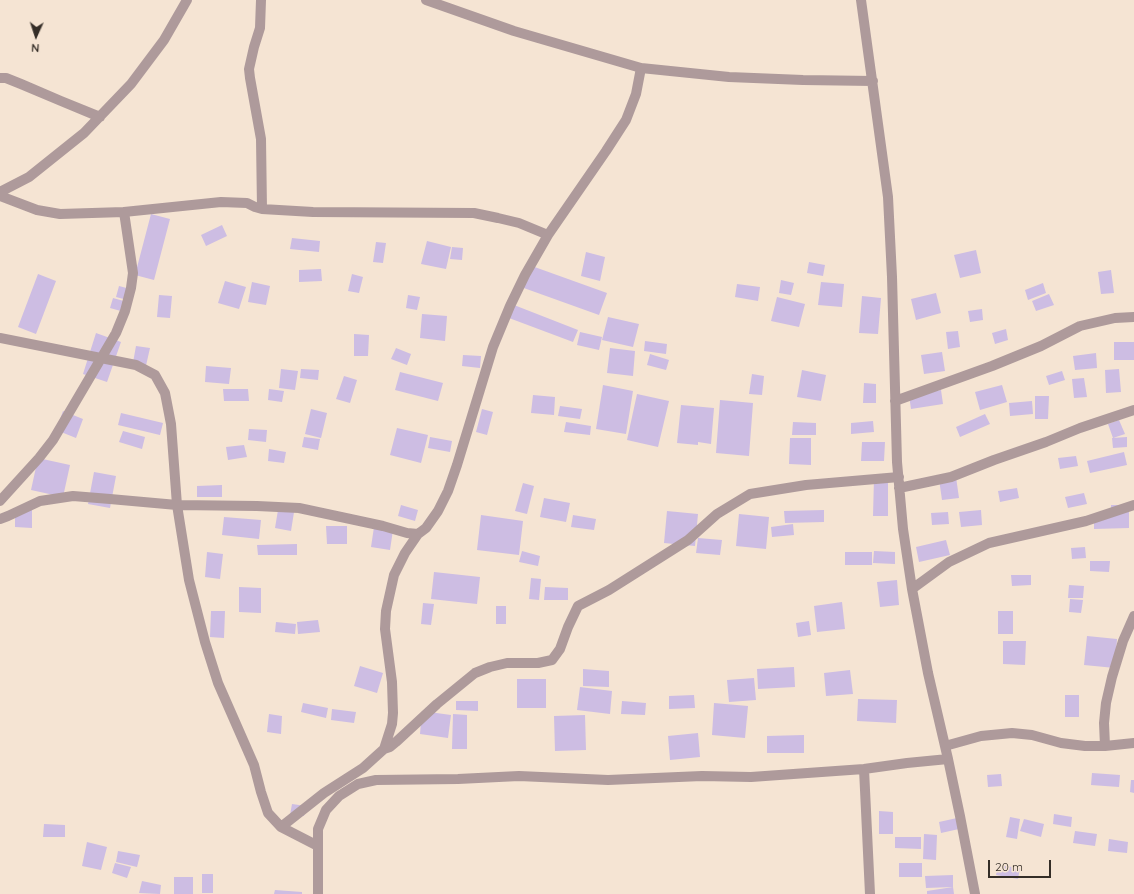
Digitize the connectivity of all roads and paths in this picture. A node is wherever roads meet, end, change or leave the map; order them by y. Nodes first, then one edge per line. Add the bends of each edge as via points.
1 (187, 0) edge
2 (261, 0) edge
3 (426, 0) edge
4 (861, 0) edge
5 (641, 68) junction
6 (0, 78) edge
7 (873, 81) junction
8 (100, 117) junction
9 (0, 192) edge
10 (0, 196) edge
11 (262, 209) junction
12 (124, 212) junction
13 (548, 235) junction
14 (1134, 317) edge
15 (0, 338) edge
16 (101, 358) junction
17 (895, 401) junction
18 (1134, 410) edge
19 (899, 477) junction
20 (899, 488) junction
21 (0, 501) edge
22 (177, 505) junction
23 (1134, 506) edge
24 (0, 519) edge
25 (418, 534) junction
26 (912, 589) junction
27 (1134, 616) edge
28 (1134, 743) edge
29 (945, 746) junction
30 (1105, 746) junction
31 (384, 749) junction
32 (948, 759) junction
33 (864, 769) junction
34 (282, 828) junction
35 (318, 846) junction
36 (318, 894) edge
37 (870, 894) edge
38 (975, 894) edge

1 - 8 street via 164,40 132,84
2 - 11 street via 260,28 249,69 261,139
3 - 5 street via 514,32
4 - 7 street
5 - 7 street via 729,77
5 - 13 street via 636,94 626,120
6 - 8 street via 6,78
7 - 17 street via 888,198
8 - 9 street via 29,177
10 - 12 street via 37,210 60,214
11 - 12 street via 247,203 222,202
11 - 13 street via 474,214 519,223
12 - 16 street via 133,273 131,288 116,333
13 - 25 street via 510,306 494,347 448,491 438,511 426,528
14 - 17 street via 1115,318 1080,326 1027,352
15 - 16 street
16 - 21 street via 53,440
16 - 22 street via 136,365 155,375 166,393
17 - 19 street
18 - 20 street via 951,477
19 - 20 street
19 - 31 street via 806,485 750,494 717,514 688,540 609,590 578,606 560,648 552,660 538,663 507,663 475,673 396,742
20 - 26 street
22 - 24 street via 73,496 40,501
22 - 25 street via 299,508
22 - 34 street via 189,580 218,683 254,765 268,813
23 - 26 street via 1086,521 989,543 949,562
25 - 31 street via 394,575 386,611 385,628 393,714
26 - 29 street
27 - 30 street via 1123,641 1106,703
28 - 30 street
29 - 30 street via 981,736 1012,733 1032,735 1061,743
29 - 32 street
31 - 34 street
32 - 33 street
32 - 38 street
33 - 35 street via 751,777 702,776 608,780 519,776 376,780 358,784 339,796 326,810 318,829
33 - 37 street
34 - 35 street
35 - 36 street

